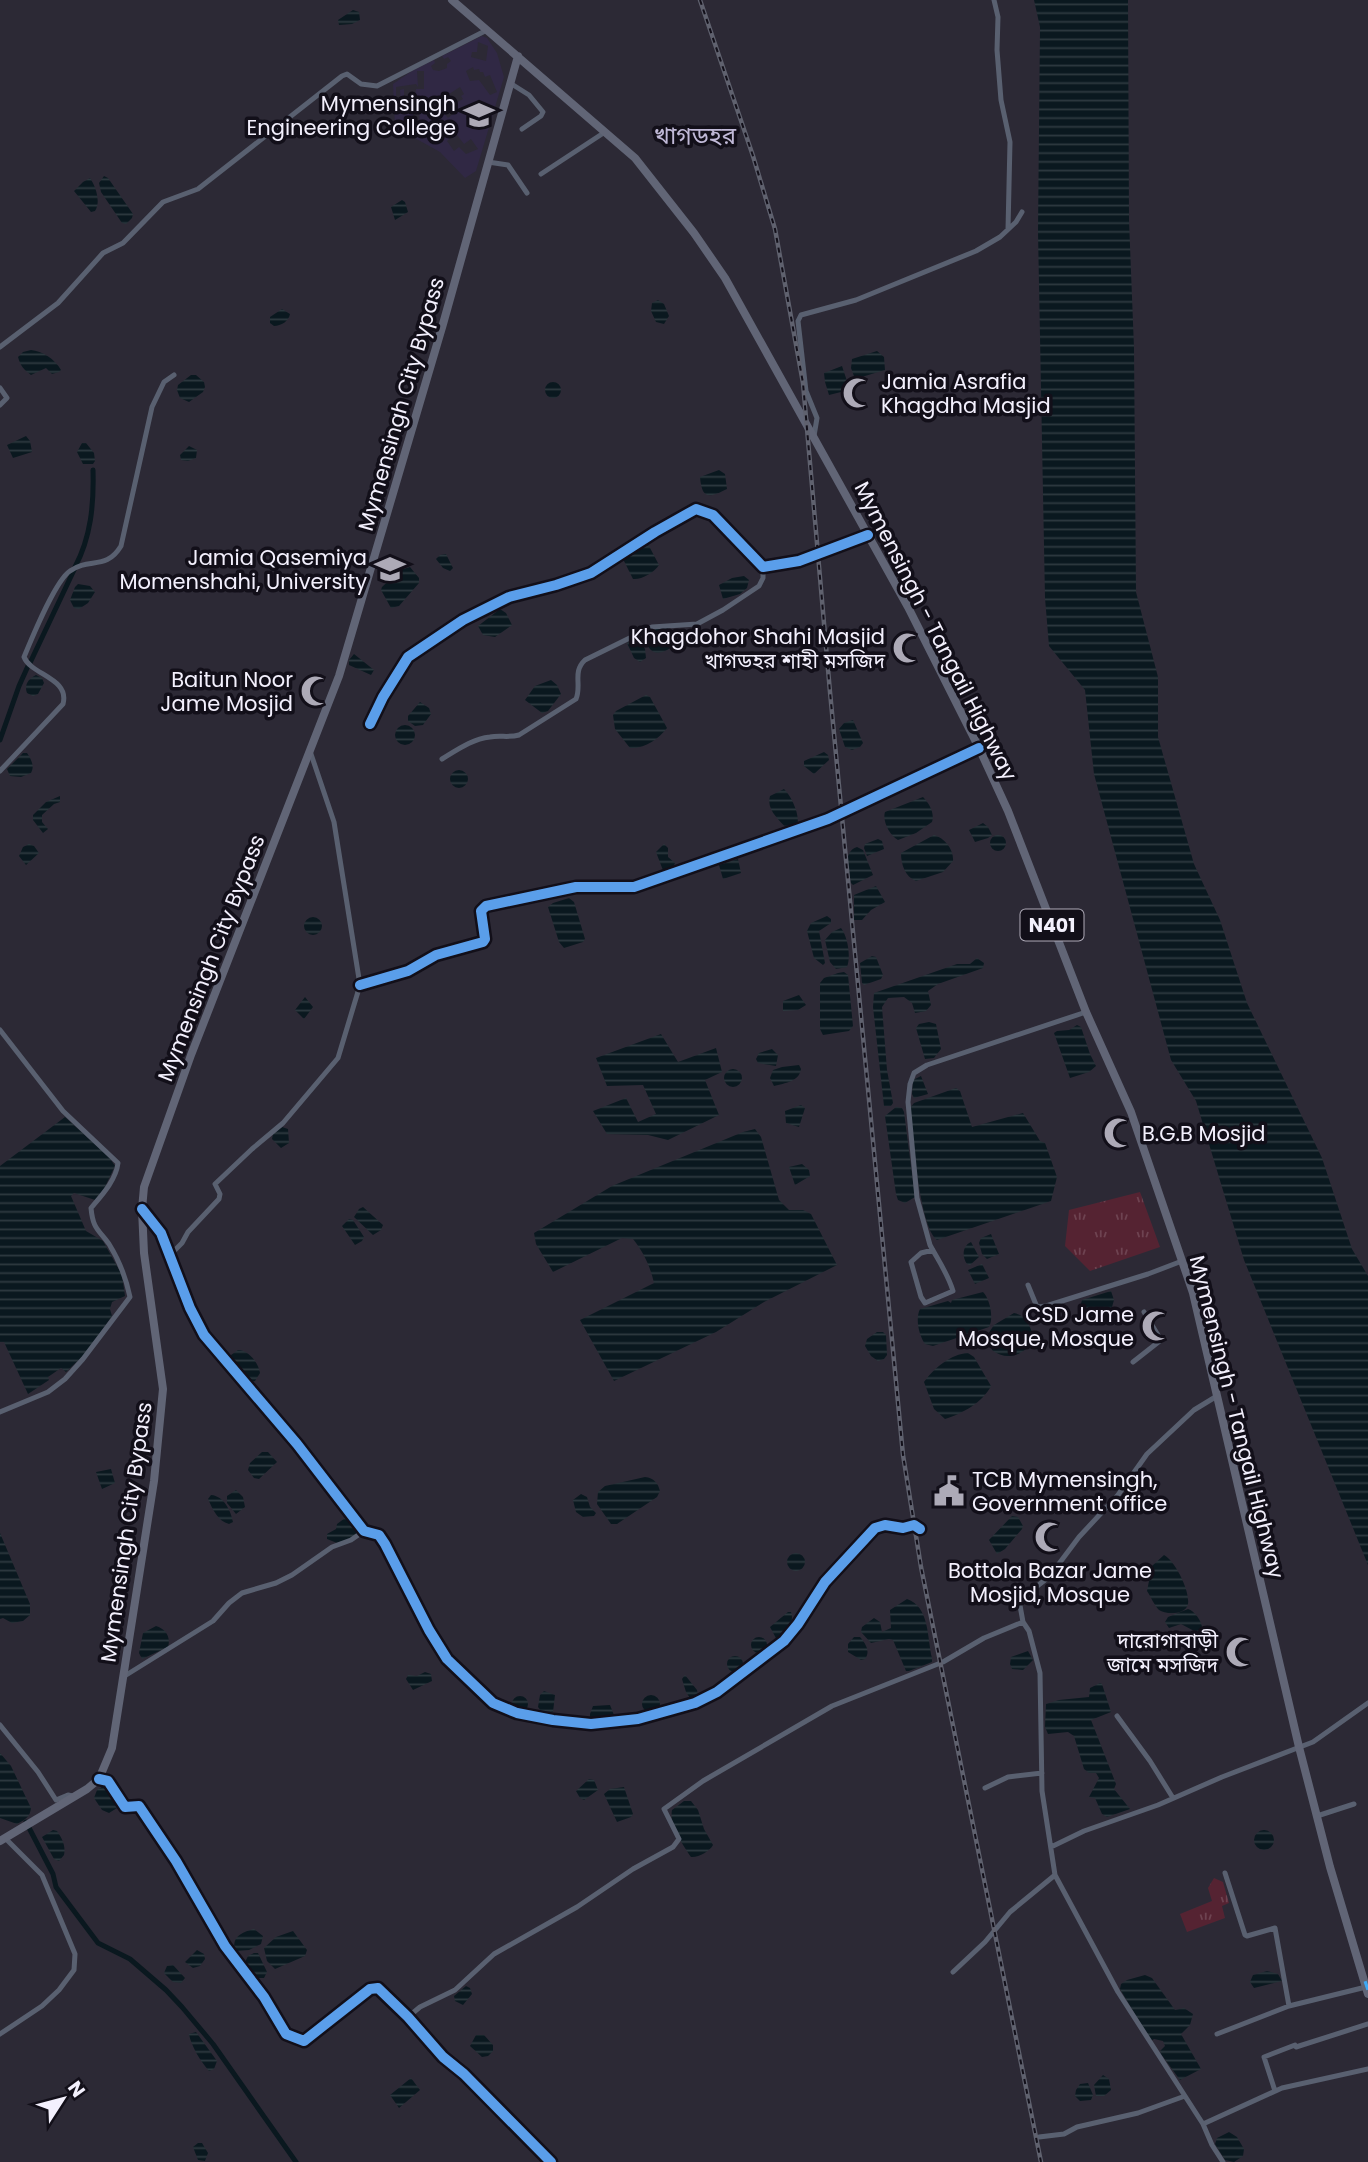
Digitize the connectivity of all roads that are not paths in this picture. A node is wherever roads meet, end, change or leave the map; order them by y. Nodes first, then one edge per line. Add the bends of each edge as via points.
1 (452, 0) edge
2 (995, 0) edge
3 (487, 30) junction
4 (518, 56) junction
5 (510, 83) junction
6 (522, 129) dead end
7 (605, 132) junction
8 (488, 162) junction
9 (541, 174) dead end
10 (527, 193) dead end
11 (1022, 212) dead end
12 (1008, 229) junction
13 (0, 347) edge
14 (174, 375) dead end
15 (0, 388) edge
16 (0, 405) edge
17 (814, 436) junction
18 (868, 535) junction
19 (763, 567) junction
20 (370, 724) dead end
21 (979, 748) junction
22 (310, 751) junction
23 (442, 759) dead end
24 (0, 771) edge
25 (360, 985) junction
26 (1086, 1012) junction
27 (0, 1030) edge
28 (142, 1209) junction
29 (933, 1250) junction
30 (170, 1255) junction
31 (1182, 1261) junction
32 (1028, 1285) dead end
33 (1144, 1312) dead end
34 (1133, 1362) dead end
35 (1216, 1396) junction
36 (0, 1412) edge
37 (920, 1529) dead end
38 (365, 1531) junction
39 (1023, 1622) junction
40 (123, 1677) junction
41 (1368, 1703) edge
42 (1118, 1716) dead end
43 (0, 1725) edge
44 (1300, 1747) junction
45 (1042, 1773) junction
46 (99, 1779) junction
47 (985, 1788) dead end
48 (77, 1797) junction
49 (1173, 1798) junction
50 (1354, 1804) dead end
51 (1317, 1816) junction
52 (3, 1840) edge
53 (1051, 1847) junction
54 (1224, 1873) dead end
55 (1055, 1875) junction
56 (953, 1972) dead end
57 (1367, 1988) edge
58 (1289, 2006) junction
59 (408, 2017) junction
60 (1368, 2024) edge
61 (0, 2034) edge
62 (1217, 2034) dead end
63 (1368, 2069) edge
64 (1275, 2091) junction
65 (1185, 2096) junction
66 (1203, 2124) junction
67 (1039, 2137) dead end
68 (551, 2162) edge
69 (1223, 2162) edge

1 - 3 highway, Mymensingh - Tangail Highway / N401
2 - 12 street via 1001,100 1010,142
3 - 4 highway, Mymensingh - Tangail Highway / N401
3 - 13 street via 377,86 342,76 198,189 163,202 123,243 103,253 58,303
4 - 5 highway, Mymensingh City Bypass
4 - 7 highway, Mymensingh - Tangail Highway / N401
5 - 6 street via 529,95 543,112
5 - 8 highway, Mymensingh City Bypass
7 - 9 street
7 - 17 highway, Mymensingh - Tangail Highway / N401 via 635,158 725,278
8 - 10 street via 508,165
8 - 22 highway, Mymensingh City Bypass via 339,676
11 - 12 street
12 - 17 street via 952,262 856,300 801,315 806,391 817,418
14 - 24 street via 164,382 152,407 121,546 105,562 67,573 24,657 63,691 63,704
15 - 16 street via 6,398
17 - 18 highway, Mymensingh - Tangail Highway / N401
18 - 19 street via 799,561
18 - 21 highway, Mymensingh - Tangail Highway / N401
19 - 20 street via 713,515 696,509 591,573 509,597 408,657
19 - 23 street via 759,586 697,624 652,627 585,660 577,675 576,699 519,735 468,743
21 - 25 street via 828,819 634,887 576,887 486,906 481,911 483,942
21 - 26 highway, Mymensingh - Tangail Highway / N401
22 - 25 street via 334,822
22 - 28 highway, Mymensingh City Bypass via 162,1134 144,1187
25 - 30 street via 338,1058 284,1123 215,1184 219,1199
26 - 29 street via 914,1073 908,1102 917,1198
26 - 31 highway, Mymensingh - Tangail Highway / N401 via 1131,1112
27 - 36 street via 63,1111 118,1163 92,1209 92,1220 127,1280 130,1297 65,1379 48,1392
28 - 30 street via 161,1233
28 - 40 highway, Mymensingh City Bypass via 163,1388 154,1481
29 - 29 street via 953,1291 925,1303 911,1262
30 - 38 street via 204,1335
31 - 32 street via 1046,1306 1037,1307
31 - 35 highway, Mymensingh - Tangail Highway / N401
33 - 34 street via 1161,1340
35 - 39 street via 1147,1454 1049,1577 1018,1600
35 - 44 highway, Mymensingh - Tangail Highway / N401
37 - 38 street via 914,1525 875,1528 825,1581 784,1641 717,1692 638,1719 591,1724 517,1713 493,1703 447,1659 386,1544 379,1535
38 - 40 street via 292,1575 242,1593 213,1621
39 - 45 street via 1040,1673
39 - 59 street via 943,1662 832,1706 703,1781 664,1809 679,1839 673,1847 494,1954 454,1990
40 - 46 highway, Mymensingh City Bypass via 112,1748
41 - 44 street
42 - 49 street
43 - 48 street via 56,1800
44 - 49 street
44 - 51 highway, Mymensingh - Tangail Highway / N401
45 - 47 street via 1008,1777
45 - 53 street
46 - 48 highway, Mymensingh City Bypass
46 - 59 street via 108,1782 125,1807 139,1806 154,1826 225,1946 286,2034 303,2041 376,1987
48 - 52 highway, Mymensingh City Bypass
49 - 53 street
50 - 51 street
51 - 57 highway, Mymensingh - Tangail Highway / N401
52 - 61 street via 42,1875 75,1954 74,1970 59,1990
53 - 55 street
54 - 58 street via 1245,1935 1275,1927
55 - 56 street via 1010,1912
55 - 65 street via 1118,1992
57 - 58 street
58 - 62 street
59 - 68 street
60 - 64 street via 1264,2057
63 - 64 street
64 - 66 street
65 - 66 street
65 - 67 street via 1064,2134
66 - 69 street

